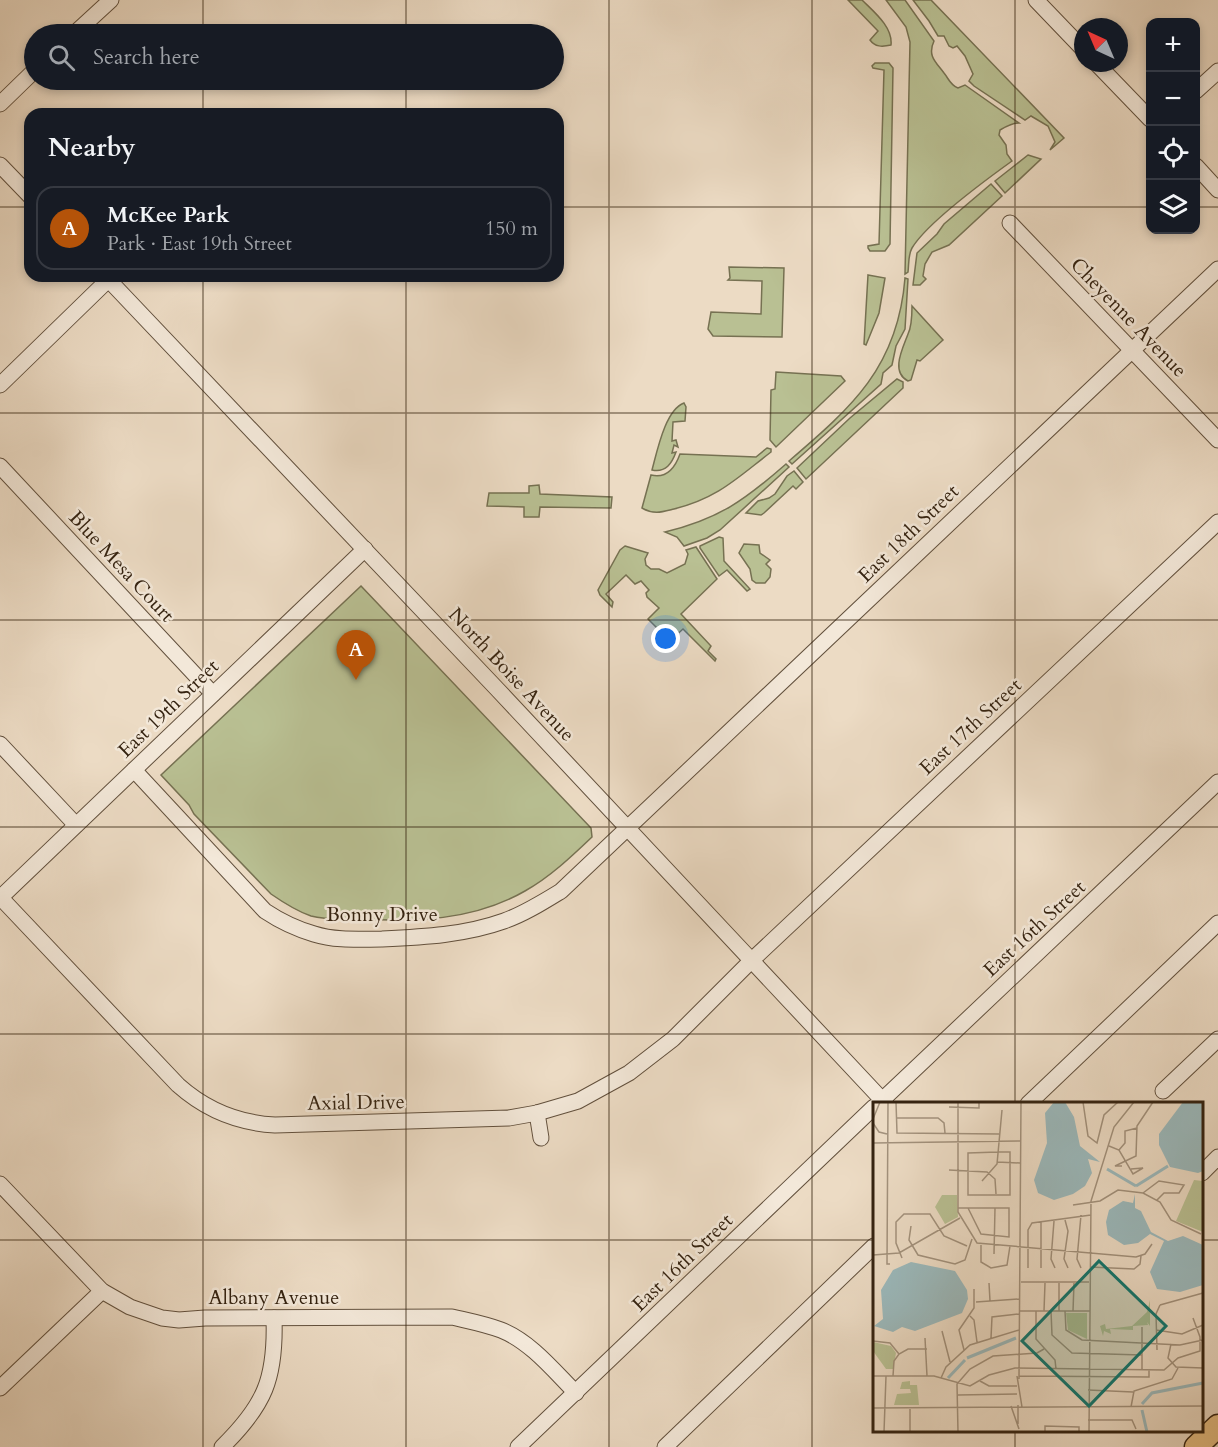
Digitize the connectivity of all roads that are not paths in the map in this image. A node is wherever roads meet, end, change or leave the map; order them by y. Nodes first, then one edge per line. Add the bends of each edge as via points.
1 (111, 0) edge
2 (1036, 0) edge
3 (85, 24) edge
4 (1074, 40) edge
5 (1218, 71) edge
6 (1105, 72) edge
7 (24, 81) edge
8 (1200, 87) edge
9 (0, 104) edge
10 (1146, 115) edge
11 (0, 165) edge
12 (1200, 170) edge
13 (24, 190) edge
14 (1218, 190) edge
15 (1010, 223) dead end
16 (1218, 269) edge
17 (102, 282) edge
18 (110, 282) edge
19 (1132, 350) junction
20 (0, 385) edge
21 (1218, 440) edge
22 (0, 466) edge
23 (1218, 522) edge
24 (365, 549) junction
25 (213, 694) junction
26 (0, 744) edge
27 (134, 770) junction
28 (1218, 782) edge
29 (76, 825) junction
30 (628, 829) junction
31 (0, 897) edge
32 (1218, 922) edge
33 (751, 961) junction
34 (1218, 1039) edge
35 (1163, 1091) dead end
36 (879, 1102) edge
37 (881, 1102) edge
38 (1030, 1102) edge
39 (873, 1110) edge
40 (537, 1113) junction
41 (541, 1138) dead end
42 (1218, 1157) edge
43 (1203, 1172) edge
44 (0, 1184) edge
45 (873, 1247) edge
46 (102, 1291) junction
47 (274, 1317) junction
48 (0, 1388) edge
49 (576, 1393) junction
50 (222, 1447) edge
51 (518, 1447) edge
52 (665, 1447) edge

1 - 3 street
2 - 4 street
5 - 8 street
6 - 10 street
7 - 9 street
11 - 13 street
12 - 14 street
15 - 19 street, Cheyenne Avenue
16 - 19 street, East 18th Street
17 - 20 street
18 - 24 street, North Boise Avenue
19 - 21 street, Cheyenne Avenue
19 - 30 street, East 18th Street
22 - 25 street, Blue Mesa Court
23 - 33 street, East 17th Street
24 - 25 street, East 19th Street
24 - 30 street, North Boise Avenue
25 - 27 street, East 19th Street
26 - 29 street
27 - 29 street, East 19th Street
27 - 30 street, Bonny Drive via 265,911 315,935 335,938 437,937 504,921 561,891
28 - 37 street, East 16th Street
29 - 31 street, East 19th Street
30 - 33 street, North Boise Avenue
31 - 40 street, Axial Drive via 178,1085 194,1100 222,1114 278,1125 456,1121
32 - 38 street
33 - 36 street, North Boise Avenue
33 - 40 street, Axial Drive via 650,1059 578,1101
34 - 35 street
39 - 49 street, East 16th Street
40 - 41 street
42 - 43 street
44 - 46 street, Albany Avenue
45 - 52 street
46 - 47 street, Albany Avenue via 130,1307 162,1318
46 - 48 street
47 - 49 street, Albany Avenue via 452,1317 483,1323 527,1345
47 - 50 street via 273,1362 267,1383 249,1419
49 - 51 street, East 16th Street

